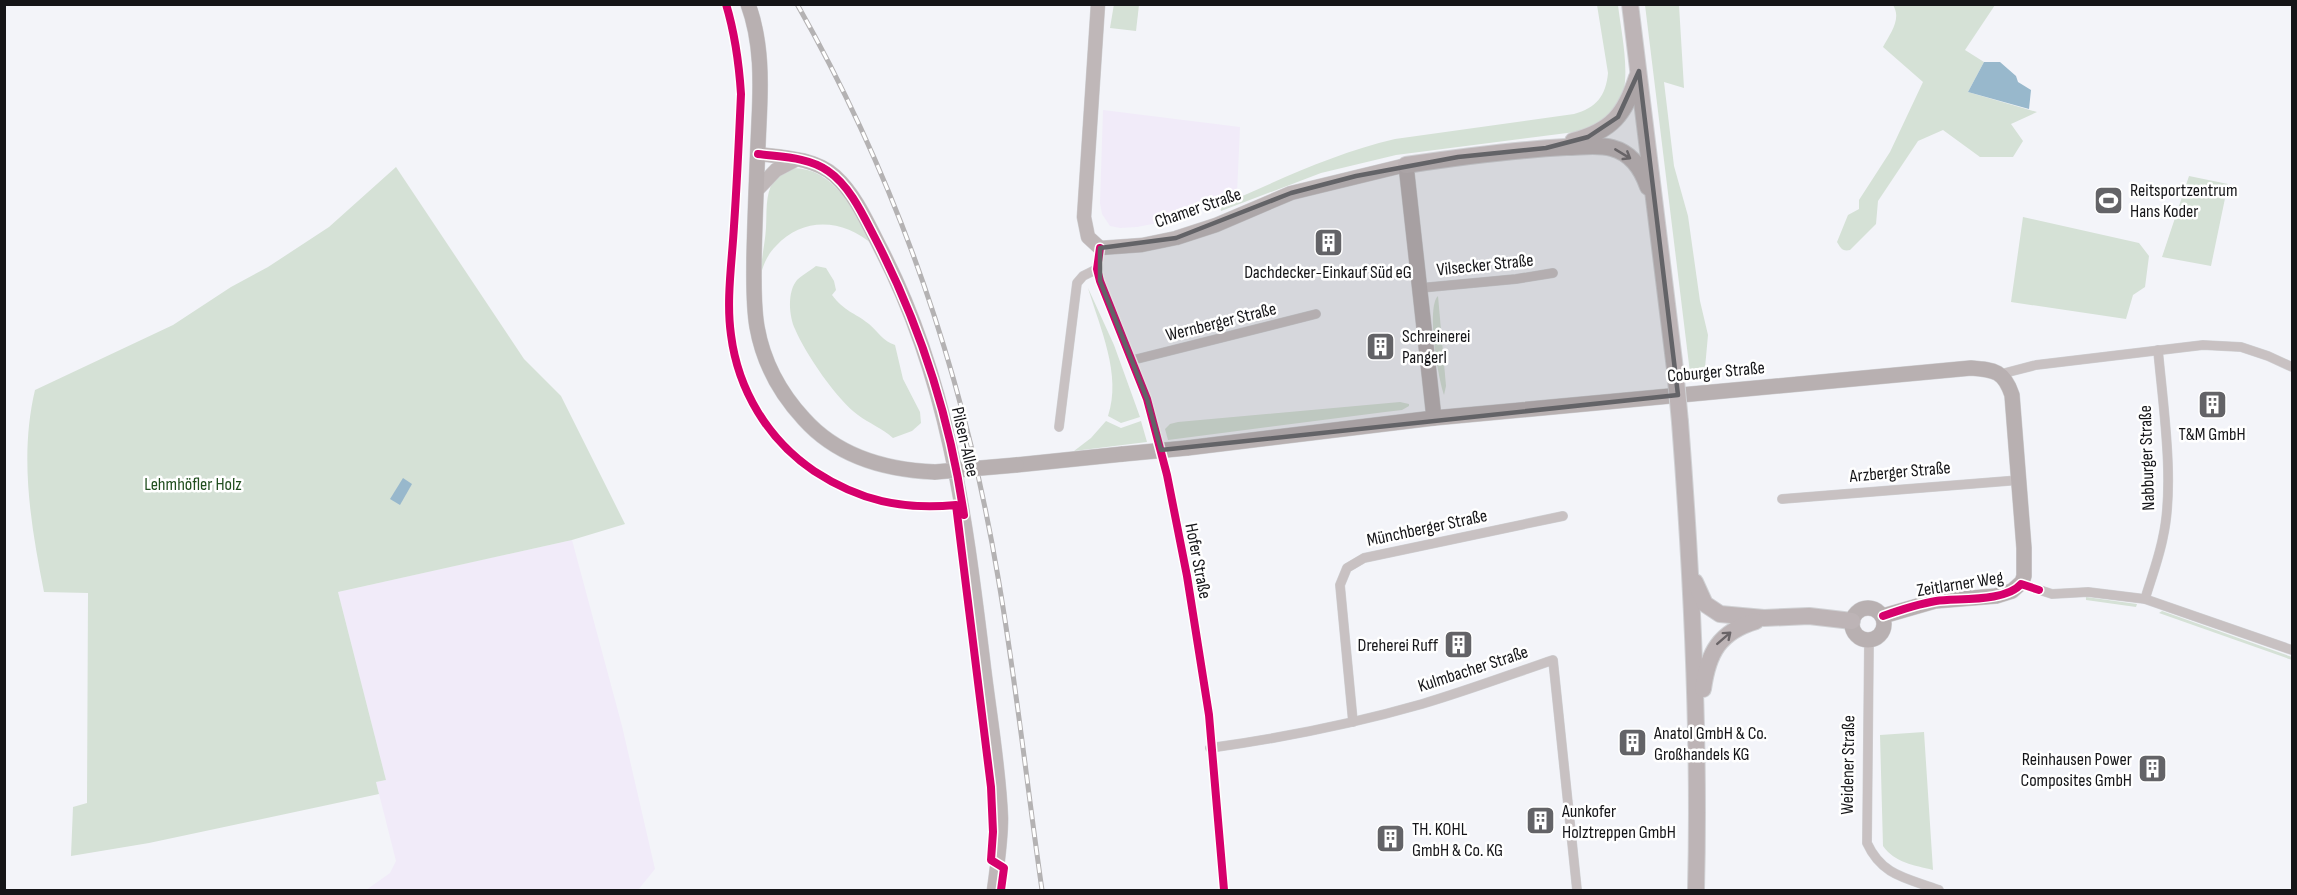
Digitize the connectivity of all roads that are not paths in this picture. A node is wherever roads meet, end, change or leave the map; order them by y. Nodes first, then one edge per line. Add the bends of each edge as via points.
1 (748, 4) edge
2 (1098, 4) edge
3 (1630, 4) edge
4 (1639, 71) junction
5 (1546, 148) junction
6 (758, 154) junction
7 (795, 160) junction
8 (1406, 165) junction
9 (756, 192) junction
10 (1656, 213) junction
11 (1100, 248) junction
12 (1097, 269) junction
13 (1553, 273) dead end
14 (1420, 288) junction
15 (1316, 314) dead end
16 (2158, 350) junction
17 (1133, 360) junction
18 (2292, 367) edge
19 (2001, 374) junction
20 (1434, 418) junction
21 (1059, 428) dead end
22 (2020, 480) junction
23 (1782, 500) dead end
24 (1563, 516) dead end
25 (1692, 573) junction
26 (2021, 584) junction
27 (2145, 599) junction
28 (1882, 616) junction
29 (1764, 618) junction
30 (1852, 621) junction
31 (1869, 640) junction
32 (2292, 650) edge
33 (1353, 722) junction
34 (1697, 732) junction
35 (1210, 748) junction
36 (995, 889) edge
37 (1224, 891) edge
38 (1577, 891) edge
39 (1696, 891) edge
40 (1939, 891) edge

1 - 6 main road, Pilsen-Allee via 756,34 761,86
2 - 11 street via 1084,217 1088,237
3 - 4 highway
4 - 5 highway via 1625,107 1607,128
4 - 10 highway
5 - 8 highway
5 -> 10 highway via 1611,147 1630,156 1646,181
6 - 7 street, Pilsen-Allee
6 - 9 main road, Pilsen-Allee
7 - 9 street via 776,170
7 - 36 street, Pilsen-Allee via 827,169 857,205 908,308 944,414 967,531 998,786 1000,840
8 - 11 street, Chamer Straße via 1291,194 1176,238
8 - 14 main road
9 - 20 main road, Pilsen-Allee, bridge via 754,290 757,326 770,370 809,425 841,449 874,464 935,472 1187,448
10 - 25 highway, bridge via 1676,369
11 - 12 street, Hofer Straße
12 - 17 street, Hofer Straße
12 - 21 street via 1077,283
13 - 14 street, Vilsecker Straße
14 - 20 main road
15 - 17 street, Wernberger Straße
16 - 18 street via 2222,345 2255,351
16 - 19 street via 2036,365
16 - 27 street, Nabburger Straße via 2167,509
17 - 35 street, Hofer Straße via 1148,399 1187,576 1209,715
19 - 20 main road, Coburger Straße via 1971,368
19 - 22 main road via 2012,395
22 - 23 street, Arzberger Straße
22 - 26 main road via 2025,576
24 - 33 street, Münchberger Straße via 1364,558 1347,568 1340,585
25 - 29 highway via 1705,604 1720,614
25 - 34 highway
26 - 27 street, Zeitlarner Weg via 2052,594 2088,592
26 - 28 main road, Zeitlarner Weg via 1996,596 1935,602
27 - 32 street, Zeitlarner Weg
28 - 30 main road via 1867,608 1858,611
28 - 31 main road via 1883,630
29 - 30 highway via 1809,616
34 -> 29 highway via 1705,670 1717,645 1739,627
30 - 31 main road via 1855,634
31 - 40 street, Weidener Straße via 1868,843 1874,858 1886,869
33 - 35 street, Kulmbacher Straße via 1274,740
33 - 38 street, Kulmbacher Straße via 1553,660
34 - 39 highway
35 - 37 street, Hofer Straße

